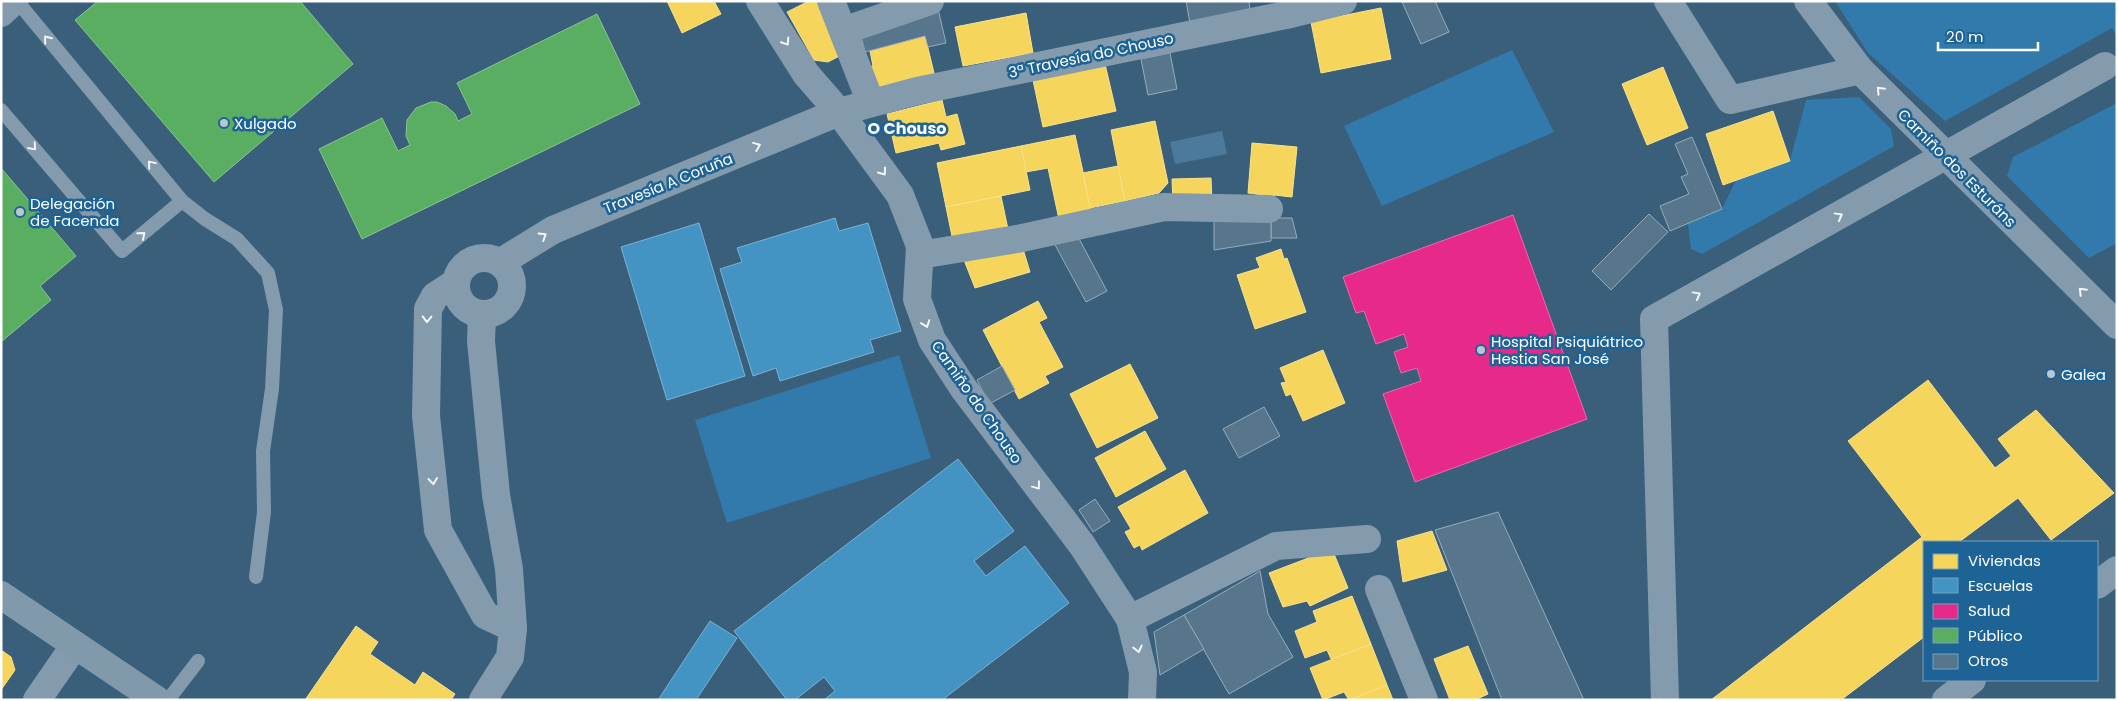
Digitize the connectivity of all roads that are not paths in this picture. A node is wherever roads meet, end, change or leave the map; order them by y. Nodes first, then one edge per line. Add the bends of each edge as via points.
1 (16, 1) edge
2 (760, 1) edge
3 (831, 1) edge
4 (930, 1) edge
5 (1343, 1) edge
6 (1668, 1) edge
7 (1808, 1) edge
8 (1, 13) edge
9 (843, 31) junction
10 (2104, 66) dead end
11 (1860, 70) junction
12 (871, 103) junction
13 (1, 110) edge
14 (839, 112) junction
15 (1945, 156) junction
16 (182, 201) junction
17 (1269, 209) dead end
18 (920, 255) junction
19 (501, 262) junction
20 (455, 283) junction
21 (482, 315) junction
22 (2117, 325) edge
23 (1366, 539) dead end
24 (2117, 570) edge
25 (256, 577) dead end
26 (2098, 585) edge
27 (1379, 589) dead end
28 (1, 595) edge
29 (1130, 618) junction
30 (513, 628) junction
31 (75, 645) junction
32 (198, 661) dead end
33 (1971, 681) edge
34 (37, 700) edge
35 (157, 700) edge
36 (168, 700) edge
37 (483, 700) edge
38 (1142, 700) edge
39 (1424, 700) edge
40 (1665, 700) edge
41 (1946, 700) edge

1 - 8 street
16 -> 1 lane
2 -> 14 street, Camiño do Chouso via 806,74
3 - 9 street
4 - 9 street
5 - 12 street, 3ª Travesía do Chouso
6 - 11 street via 1730,100
7 - 11 street, Camiño dos Esturáns
9 - 12 street
10 - 15 street
15 -> 11 street, Camiño dos Esturáns
12 - 14 street, 3ª Travesía do Chouso
13 -> 16 lane via 122,252
14 -> 18 street, Camiño do Chouso via 900,195 920,246
19 -> 14 street, Travesía A Coruña via 553,230
22 -> 15 street, Camiño dos Esturáns
40 -> 15 street via 1654,319
16 - 25 lane via 237,239 268,273 276,310 272,388 263,451 264,512
17 - 18 street via 1164,207 1017,240
18 -> 29 street, Camiño do Chouso via 917,300 932,340 964,389 1082,545
19 - 20 street via 487,257 472,260 460,269
19 - 21 street via 511,274 513,288 508,302 496,312
20 - 21 street via 458,298 468,310
20 -> 30 street via 435,296 428,308 426,416 438,530 484,615
21 - 30 street via 481,341 495,485 509,569
23 - 29 street via 1276,546
24 - 26 street
27 - 39 street
28 - 31 main road
29 -> 38 street, Camiño do Chouso via 1143,672
30 - 37 street via 510,657
31 - 34 street
31 - 35 main road
32 - 36 lane
33 - 41 street

